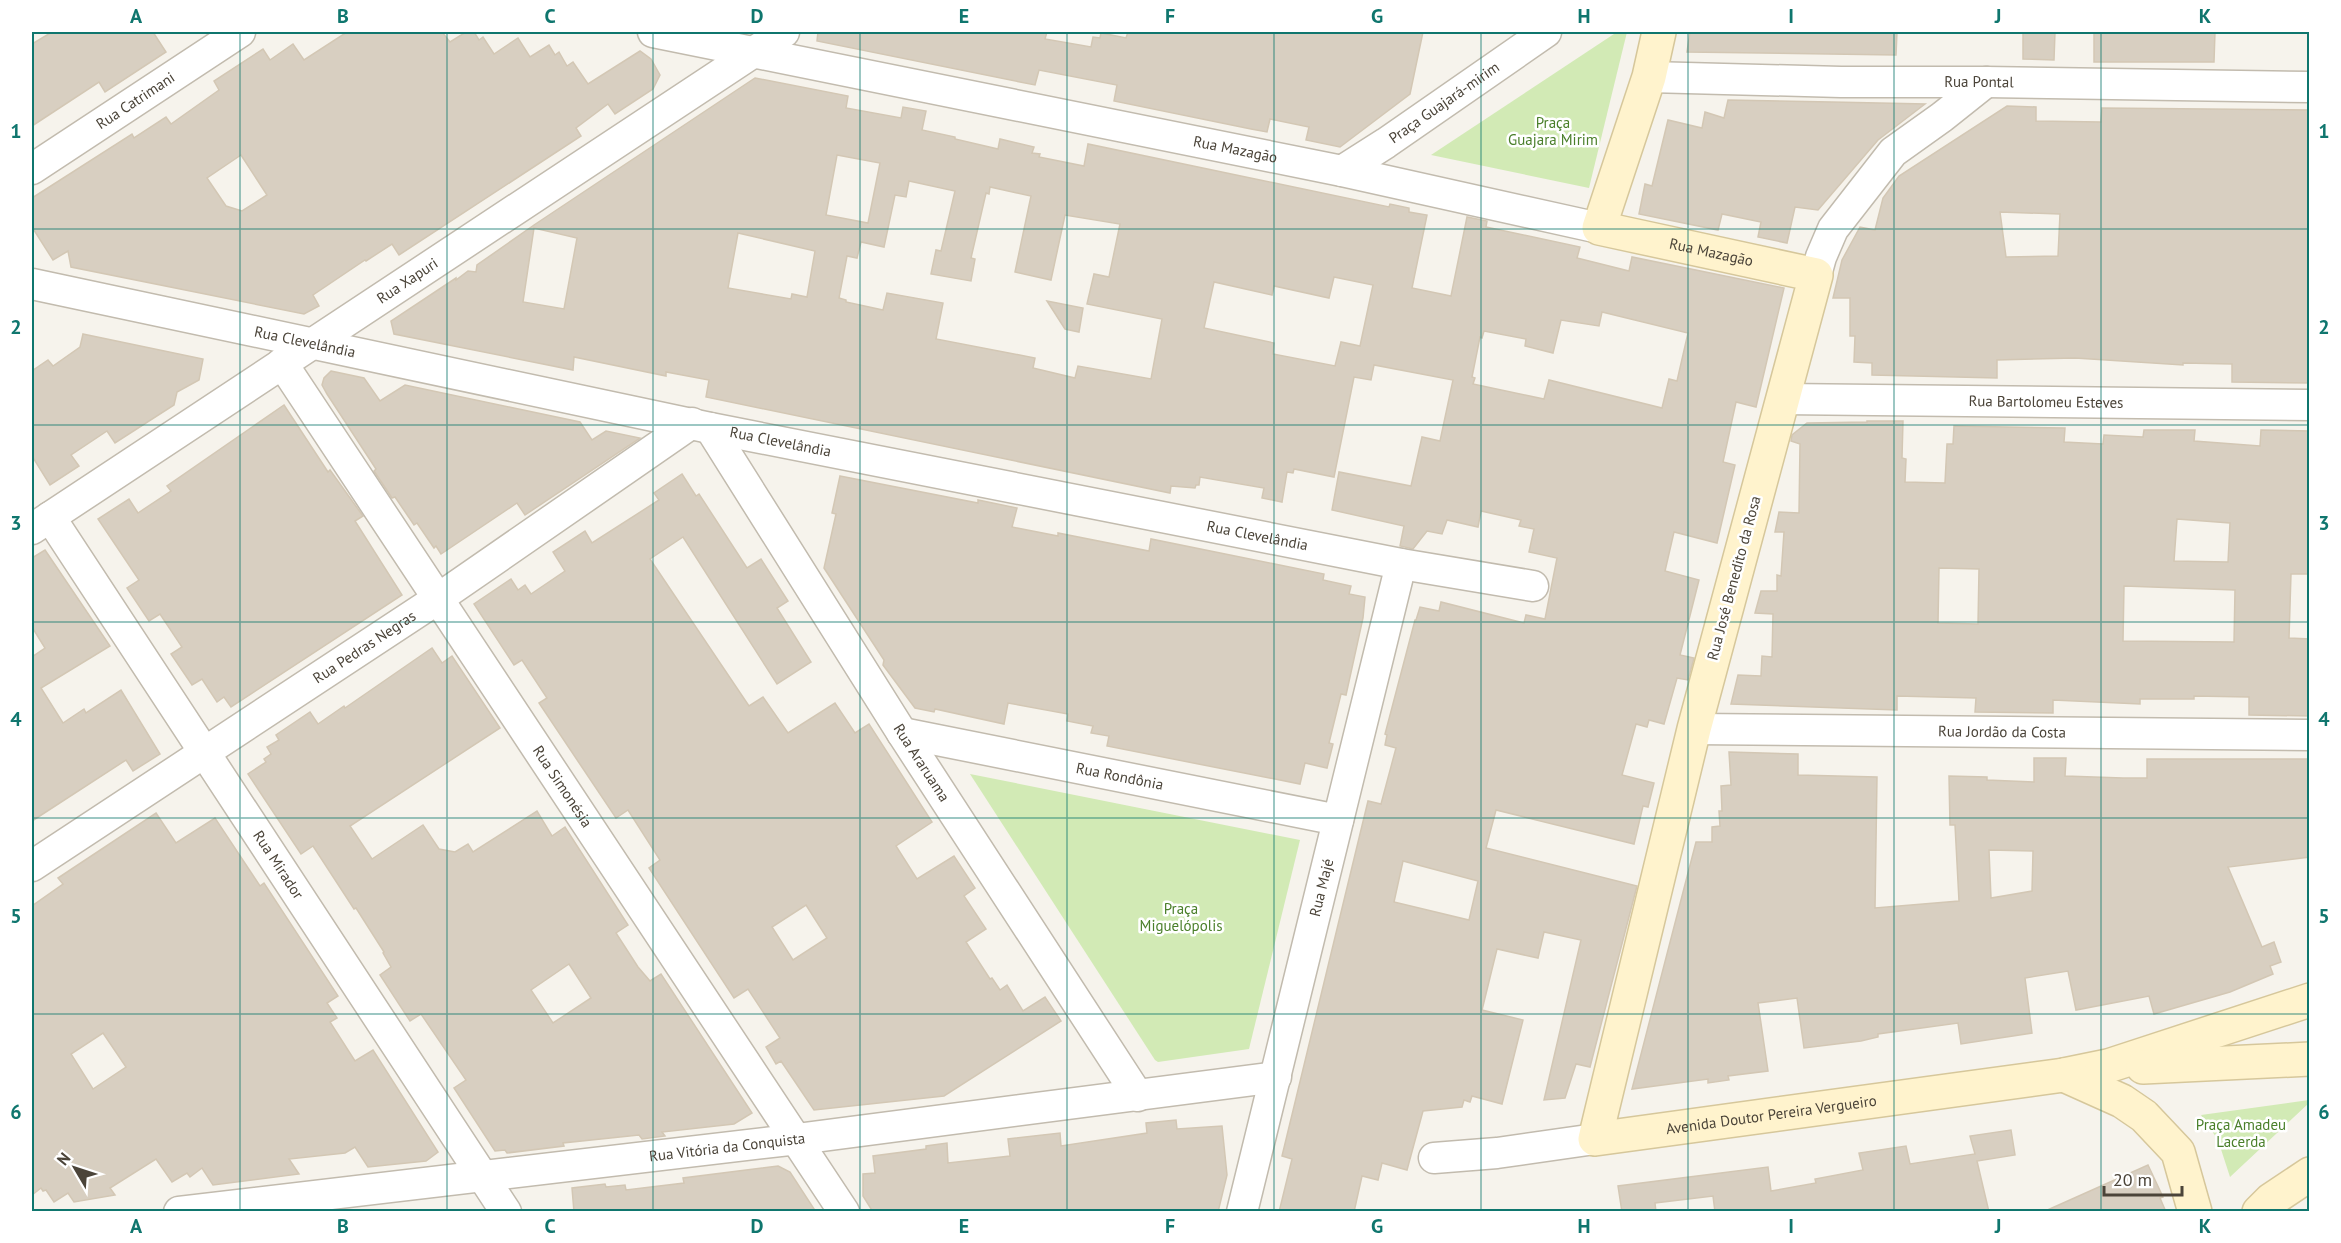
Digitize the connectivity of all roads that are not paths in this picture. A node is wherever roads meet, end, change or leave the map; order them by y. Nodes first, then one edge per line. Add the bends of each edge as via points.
1 (240, 32) edge
2 (653, 32) edge
3 (784, 32) edge
4 (1545, 32) edge
5 (1659, 32) edge
6 (753, 52) junction
7 (1649, 77) junction
8 (1986, 82) junction
9 (2310, 87) edge
10 (32, 169) edge
11 (1342, 171) junction
12 (1599, 228) junction
13 (1816, 275) junction
14 (32, 284) edge
15 (312, 344) junction
16 (282, 363) junction
17 (1782, 399) junction
18 (2310, 405) edge
19 (701, 425) junction
20 (41, 523) edge
21 (1401, 564) junction
22 (1533, 586) dead end
23 (439, 598) junction
24 (1694, 729) junction
25 (902, 733) junction
26 (2310, 735) edge
27 (205, 752) junction
28 (1338, 820) junction
29 (32, 866) edge
30 (2310, 1000) edge
31 (2310, 1059) edge
32 (2108, 1066) junction
33 (2064, 1075) junction
34 (1276, 1077) junction
35 (1138, 1096) junction
36 (798, 1139) junction
37 (1595, 1139) junction
38 (1434, 1158) dead end
39 (2310, 1174) edge
40 (484, 1176) junction
41 (178, 1212) edge
42 (506, 1212) edge
43 (844, 1212) edge
44 (1242, 1212) edge
45 (2194, 1212) edge
46 (2259, 1212) edge

1 - 10 street, Rua Catrimani
2 - 6 street, Rua Mazagão
3 - 6 street, Rua Xapuri
4 - 11 street, Praça Guajará-mirim
5 - 7 street
6 - 11 street, Rua Mazagão
6 - 15 street, Rua Xapuri
7 - 8 street, Rua Pontal
7 - 12 street
8 - 9 street, Rua Pontal
8 - 13 street, Rua José Benedito da Rosa via 1893,152 1833,229
11 - 12 street, Rua Mazagão
12 - 13 street, Rua Mazagão
13 - 17 street, Rua José Benedito da Rosa
14 - 15 street, Rua Clevelândia
15 - 16 street, Rua Xapuri
15 - 19 street, Rua Clevelândia
16 - 20 street, Rua Xapuri
16 - 23 street, Rua Simonésia
17 - 18 street, Rua Bartolomeu Esteves
17 - 24 street, Rua José Benedito da Rosa
19 - 21 street, Rua Clevelândia
19 - 23 street, Rua Pedras Negras
19 - 25 street, Rua Araruama
20 - 27 street, Rua Mirador
21 - 22 street, Rua Clevelândia
21 - 28 street, Rua Majé
23 - 27 street, Rua Pedras Negras
23 - 36 street, Rua Simonésia
24 - 26 street, Rua Jordão da Costa
24 - 37 street, Rua José Benedito da Rosa
25 - 28 street, Rua Rondônia
25 - 35 street, Rua Araruama
27 - 29 street, Rua Pedras Negras
27 - 40 street, Rua Mirador
28 - 34 street, Rua Majé
30 - 32 street, Avenida Doutor Pereira Vergueiro
31 - 32 street, Avenida Doutor Pereira Vergueiro
32 - 33 street, Avenida Doutor Pereira Vergueiro
33 - 37 street, Avenida Doutor Pereira Vergueiro
33 - 45 street via 2122,1101 2144,1116 2178,1152
34 - 35 street, Rua Vitória da Conquista
34 - 44 street, Rua Majé
35 - 36 street, Rua Vitória da Conquista
36 - 40 street, Rua Vitória da Conquista
36 - 43 street, Rua Simonésia
37 - 38 street, Avenida Doutor Pereira Vergueiro
39 - 46 street
40 - 41 street, Rua Vitória da Conquista
40 - 42 street, Rua Mirador

